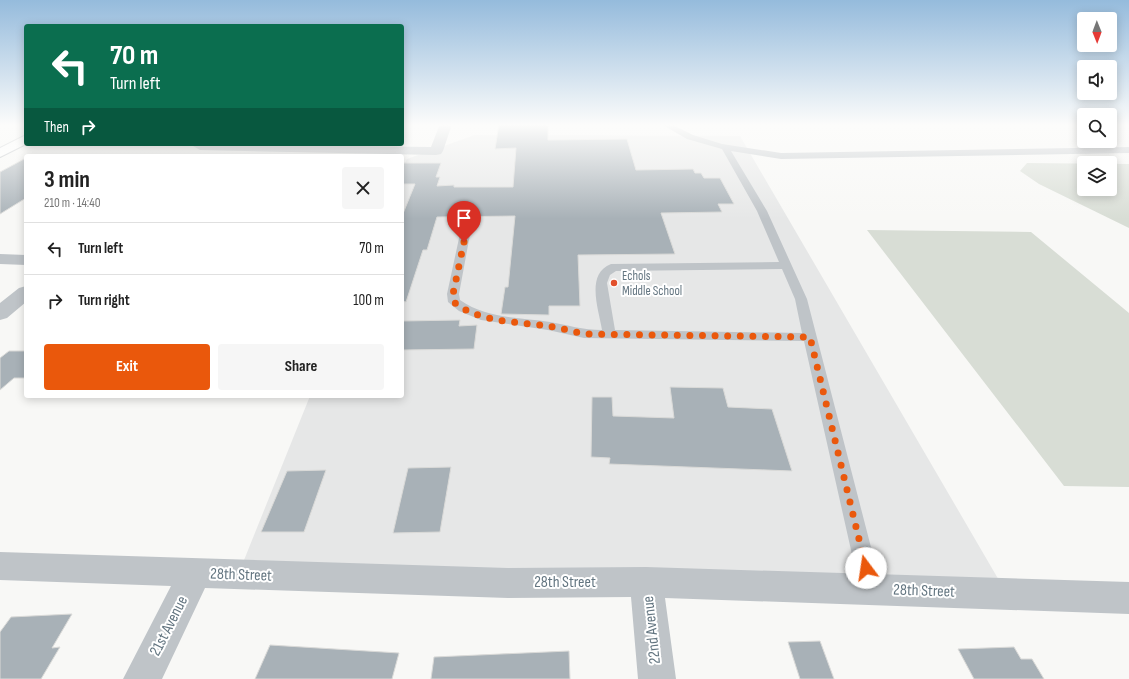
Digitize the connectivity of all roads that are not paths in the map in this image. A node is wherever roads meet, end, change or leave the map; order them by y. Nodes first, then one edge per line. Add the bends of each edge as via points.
1 (730, 156) edge
2 (793, 156) edge
3 (815, 156) edge
4 (466, 229) dead end
5 (0, 259) edge
6 (24, 260) edge
7 (785, 265) junction
8 (24, 294) edge
9 (0, 314) edge
10 (609, 334) junction
11 (810, 337) junction
12 (0, 566) edge
13 (195, 574) junction
14 (646, 582) junction
15 (871, 590) junction
16 (1129, 598) edge
17 (142, 679) edge
18 (657, 679) edge

1 - 7 lane via 762,211
2 - 3 lane
4 - 10 lane via 453,294 454,302 462,309 494,319 550,326 584,334
5 - 6 street
7 - 10 lane via 615,267 602,274 601,283
7 - 11 lane via 801,300
8 - 9 street
10 - 11 lane
11 - 15 lane
12 - 13 street, 28th Street
13 - 14 street, 28th Street via 508,582
13 - 17 street, 21st Avenue
14 - 15 street, 28th Street
14 - 18 street, 22nd Avenue
15 - 16 street, 28th Street

